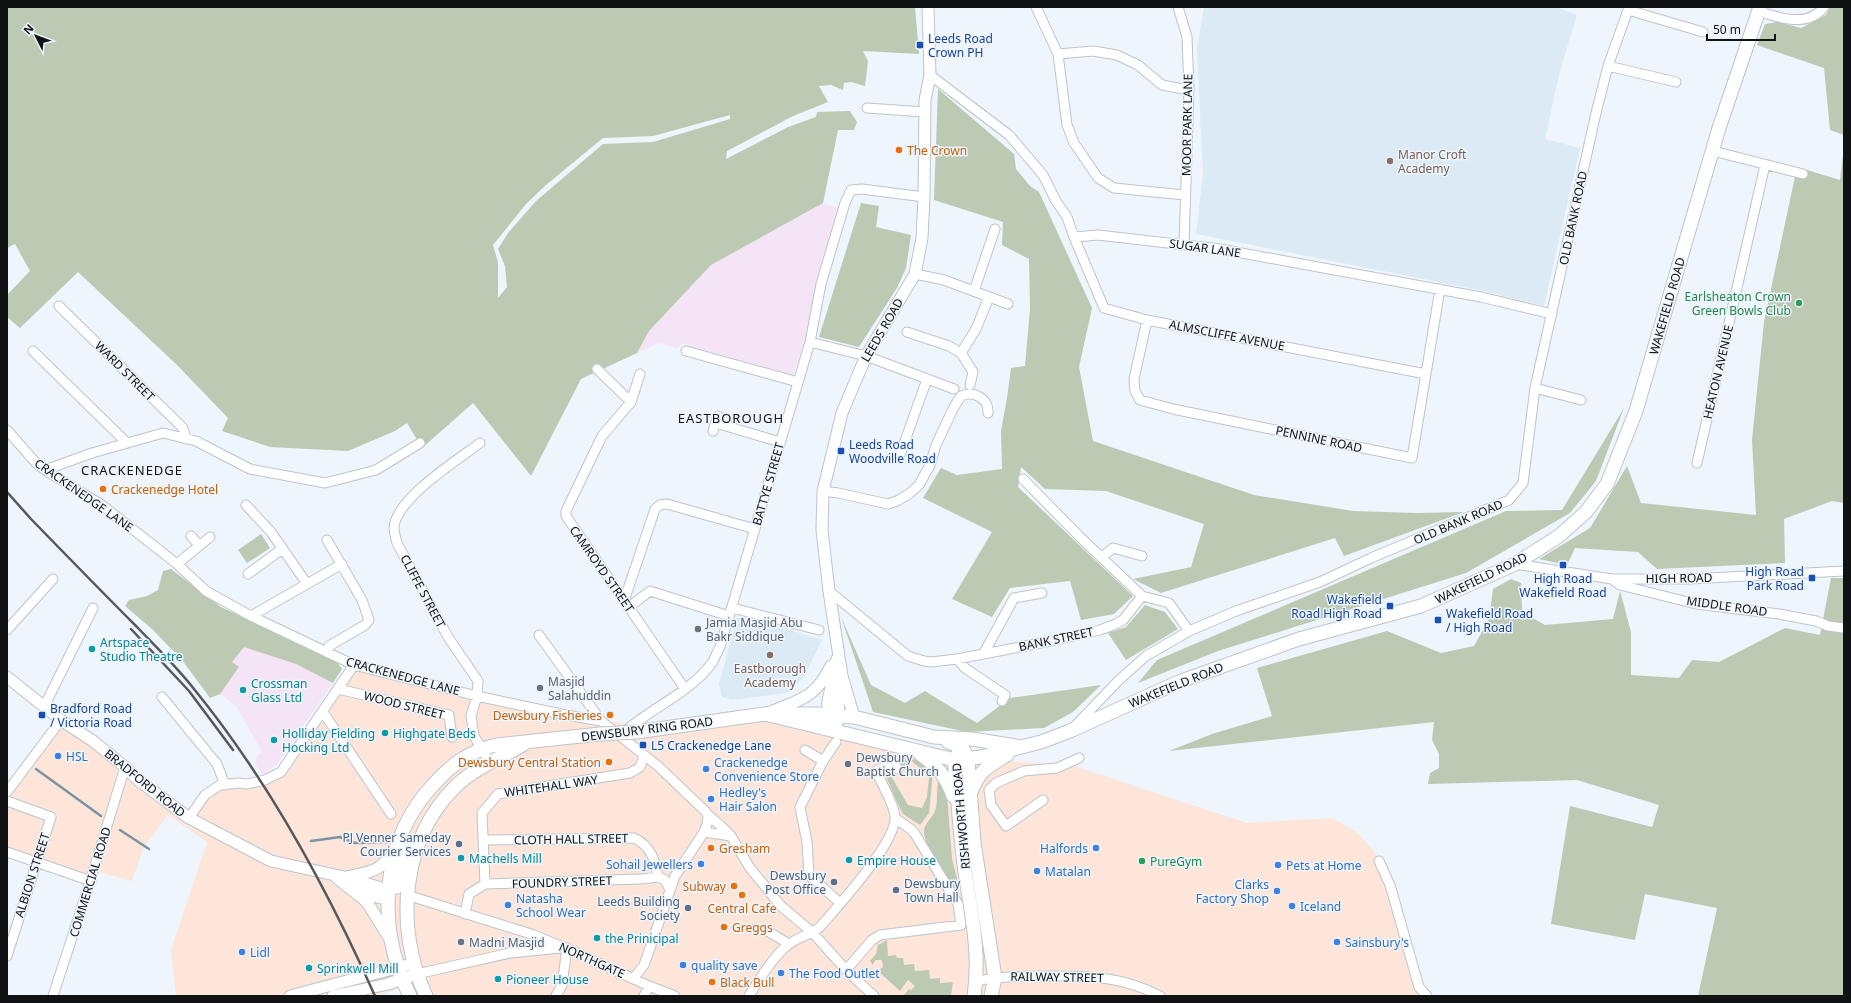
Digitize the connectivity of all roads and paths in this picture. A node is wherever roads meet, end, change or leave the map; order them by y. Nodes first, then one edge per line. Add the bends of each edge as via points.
1 (928, 7) edge
2 (1036, 7) edge
3 (1178, 7) edge
4 (1824, 7) edge
5 (1628, 8) edge
6 (1759, 9) edge
7 (1703, 32) dead end
8 (1058, 54) junction
9 (1608, 66) junction
10 (930, 75) junction
11 (1676, 82) dead end
12 (1189, 90) junction
13 (867, 108) dead end
14 (925, 112) junction
15 (1713, 151) junction
16 (1765, 165) junction
17 (1803, 174) dead end
18 (1185, 195) junction
19 (924, 197) junction
20 (995, 229) dead end
21 (1074, 237) junction
22 (1184, 244) junction
23 (915, 274) junction
24 (1440, 289) junction
25 (974, 291) junction
26 (989, 297) junction
27 (1008, 304) dead end
28 (59, 306) dead end
29 (1552, 314) junction
30 (1148, 320) junction
31 (906, 332) dead end
32 (810, 342) junction
33 (33, 351) dead end
34 (686, 351) dead end
35 (962, 353) junction
36 (866, 356) junction
37 (597, 369) dead end
38 (1426, 374) junction
39 (927, 379) junction
40 (641, 380) dead end
41 (798, 382) junction
42 (970, 385) dead end
43 (1535, 388) junction
44 (954, 390) dead end
45 (1581, 400) dead end
46 (632, 402) junction
47 (988, 413) dead end
48 (716, 423) dead end
49 (7, 430) edge
50 (186, 439) junction
51 (780, 442) junction
52 (127, 443) junction
53 (420, 443) dead end
54 (480, 443) dead end
55 (900, 455) dead end
56 (1697, 462) dead end
57 (45, 470) junction
58 (1023, 479) dead end
59 (823, 491) junction
60 (246, 505) dead end
61 (755, 529) junction
62 (191, 536) dead end
63 (210, 537) dead end
64 (327, 540) dead end
65 (199, 546) junction
66 (282, 549) junction
67 (1142, 556) dead end
68 (1102, 557) junction
69 (177, 564) junction
70 (342, 564) junction
71 (1515, 564) junction
72 (1844, 572) edge
73 (248, 574) dead end
74 (53, 579) dead end
75 (1612, 579) junction
76 (307, 584) junction
77 (829, 591) junction
78 (1042, 593) dead end
79 (1142, 596) junction
80 (627, 604) junction
81 (94, 608) dead end
82 (730, 612) junction
83 (251, 616) junction
84 (1828, 626) junction
85 (1844, 628) edge
86 (7, 630) edge
87 (820, 630) dead end
88 (1189, 631) junction
89 (1844, 632) edge
90 (539, 635) dead end
91 (839, 651) junction
92 (328, 653) junction
93 (984, 653) junction
94 (957, 658) junction
95 (354, 665) junction
96 (842, 676) junction
97 (7, 677) edge
98 (338, 689) junction
99 (685, 689) junction
100 (477, 696) junction
101 (162, 697) dead end
102 (1002, 701) dead end
103 (44, 707) junction
104 (323, 712) junction
105 (765, 714) junction
106 (832, 715) junction
107 (854, 717) junction
108 (61, 720) junction
109 (601, 721) junction
110 (832, 730) junction
111 (1070, 731) junction
112 (620, 736) junction
113 (452, 737) dead end
114 (934, 737) joint
115 (528, 742) junction
116 (836, 742) dead end
117 (971, 742) junction
118 (1019, 746) junction
119 (481, 748) junction
120 (805, 750) dead end
121 (917, 751) junction
122 (644, 757) junction
123 (1079, 758) dead end
124 (968, 759) junction
125 (955, 760) junction
126 (823, 761) junction
127 (490, 763) junction
128 (125, 767) junction
129 (898, 769) dead end
130 (225, 785) junction
131 (7, 792) edge
132 (970, 792) junction
133 (1043, 800) dead end
134 (7, 801) edge
135 (959, 812) junction
136 (391, 814) dead end
137 (708, 815) junction
138 (189, 818) junction
139 (895, 818) junction
140 (704, 832) junction
141 (731, 836) junction
142 (484, 840) junction
143 (395, 849) junction
144 (7, 852) edge
145 (1379, 861) dead end
146 (36, 862) junction
147 (658, 877) junction
148 (91, 881) junction
149 (345, 881) junction
150 (485, 884) junction
151 (670, 890) junction
152 (395, 894) junction
153 (840, 903) junction
154 (465, 914) junction
155 (764, 929) dead end
156 (813, 933) junction
157 (390, 939) junction
158 (789, 944) junction
159 (567, 948) junction
160 (7, 956) edge
161 (416, 968) junction
162 (846, 970) junction
163 (400, 973) junction
164 (634, 978) junction
165 (995, 978) junction
166 (976, 981) junction
167 (649, 986) junction
168 (53, 996) edge
169 (290, 996) edge
170 (333, 996) edge
171 (410, 996) edge
172 (426, 996) edge
173 (556, 996) edge
174 (644, 996) edge
175 (675, 996) edge
176 (749, 996) edge
177 (874, 996) edge
178 (974, 996) edge
179 (991, 996) edge
180 (1160, 996) edge
181 (1427, 996) edge

1 - 10 main road, LEEDS ROAD
2 - 8 street
3 - 12 street, MOOR PARK LANE via 1187,37
4 - 6 street via 1815,15 1800,20 1782,19
5 - 7 street
5 - 9 street, OLD BANK ROAD
6 - 15 highway, WAKEFIELD ROAD
8 - 12 street via 1093,51 1117,55 1138,65 1162,85
8 - 18 street via 1067,125 1074,143 1098,178 1114,188
9 - 11 street
9 - 29 street, OLD BANK ROAD
10 - 14 main road, LEEDS ROAD
10 - 21 street via 1009,135 1043,175 1067,218
12 - 18 street, MOOR PARK LANE
13 - 14 street
14 - 19 main road, LEEDS ROAD
15 - 16 street
15 - 71 highway, WAKEFIELD ROAD via 1636,411 1607,484 1586,512 1559,536
16 - 17 street
16 - 56 street, HEATON AVENUE
18 - 22 street, MOOR PARK LANE
19 - 23 main road, LEEDS ROAD via 922,238
19 - 32 street, BATTYE STREET via 862,189 851,190 821,284
20 - 25 street
21 - 22 street, SUGAR LANE via 1098,235
21 - 30 street, ALMSCLIFFE AVENUE via 1104,308
22 - 24 street, SUGAR LANE
23 - 25 street via 944,280
23 - 36 main road, LEEDS ROAD
24 - 29 street, SUGAR LANE
24 - 38 street, PENNINE ROAD
25 - 26 street
26 - 27 street
26 - 35 street via 976,330
28 - 50 street, WARD STREET via 183,428
29 - 43 street, OLD BANK ROAD
30 - 38 street, ALMSCLIFFE AVENUE
30 - 38 street, PENNINE ROAD via 1134,379 1134,391 1140,400 1412,458
31 - 35 street
32 - 36 street
32 - 41 street, BATTYE STREET
33 - 52 street
34 - 41 street
35 - 42 street via 973,372
36 - 39 street
36 - 59 main road, LEEDS ROAD via 842,413
37 - 46 street
39 - 44 street
39 - 55 street
40 - 46 street, CAMROYD STREET
41 - 51 street, BATTYE STREET
43 - 45 street
43 - 88 street, OLD BANK ROAD via 1523,483 1509,500 1320,582 1236,611
46 - 80 street, CAMROYD STREET via 602,436 566,513 567,519
47 - 59 street via 988,408 980,397 969,393 961,396 922,479 914,490 897,501 888,504
48 - 51 street
49 - 57 street, CRACKENEDGE LANE
50 - 52 street via 163,433
50 - 53 street via 196,441 250,469 325,483 376,470
51 - 61 street, BATTYE STREET
52 - 57 street
54 - 100 street, CLIFFE STREET via 419,489 402,506 394,527 397,543 448,637 478,681
57 - 69 street, CRACKENEDGE LANE via 102,505
58 - 68 street
59 - 77 main road, LEEDS ROAD via 822,530
60 - 66 street via 271,532
61 - 80 street via 667,504 660,505 655,510
61 - 82 street, BATTYE STREET
62 - 65 street
63 - 65 street
64 - 70 street
65 - 69 street
66 - 73 street
66 - 76 street
67 - 68 street via 1112,548
68 - 79 street
69 - 83 street, CRACKENEDGE LANE via 206,591
70 - 76 street
70 - 92 street via 362,600 369,620 365,625 329,646
71 - 75 street, HIGH ROAD
71 - 111 highway, WAKEFIELD ROAD via 1421,606 1299,639 1181,681
72 - 75 street, HIGH ROAD via 1690,579
74 - 86 street
75 - 84 street, MIDDLE ROAD via 1617,584 1696,604 1779,614 1816,621
76 - 83 street
77 - 91 main road, LEEDS ROAD
77 - 94 street, BANK STREET via 908,656 931,662
78 - 93 street via 1014,598
79 - 88 street via 1169,603
79 - 93 street, BANK STREET via 1123,620 1109,627
80 - 82 street via 650,591
80 - 99 street, CAMROYD STREET
81 - 103 street
82 - 87 street
82 - 99 street, BATTYE STREET via 720,647 712,663
83 - 92 street, CRACKENEDGE LANE
84 - 85 street, MIDDLE ROAD
84 - 89 street
88 - 111 street, OLD BANK ROAD via 1146,656
90 - 109 street
91 - 96 main road, LEEDS ROAD
91 - 105 main road via 825,679 813,693
91 - 106 main road, LEEDS ROAD via 828,701
92 - 95 street, CRACKENEDGE LANE
93 - 94 street, BANK STREET
94 - 102 street via 965,668 1005,695
95 - 98 street
95 - 100 street, CRACKENEDGE LANE
96 - 106 main road, LEEDS ROAD
96 - 107 main road, LEEDS ROAD
97 - 103 main road, BRADFORD ROAD
98 - 104 street
98 - 113 street, WOOD STREET via 449,715
99 - 112 street, BATTYE STREET via 633,724
100 - 109 street, CRACKENEDGE LANE
100 - 119 street, CLIFFE STREET via 471,716 474,736
101 - 130 street via 216,764
103 - 108 main road, BRADFORD ROAD
104 - 130 street via 281,772 265,780
104 - 136 street
105 - 106 highway, DEWSBURY RING ROAD
105 - 110 highway, DEWSBURY RING ROAD
105 - 115 highway, DEWSBURY RING ROAD, bridge via 636,732
106 - 107 highway, DEWSBURY RING ROAD
106 - 110 main road, LEEDS ROAD via 827,721
107 - 114 highway, DEWSBURY RING ROAD
108 - 128 main road, BRADFORD ROAD via 93,741
108 - 131 street
109 - 112 street, CRACKENEDGE LANE
110 - 121 highway, DEWSBURY RING ROAD
111 - 118 highway, WAKEFIELD ROAD via 1041,742
112 - 122 street, CRACKENEDGE LANE
114 - 117 highway, RISHWORTH ROAD
115 - 119 highway, DEWSBURY RING ROAD
115 - 127 highway, DEWSBURY RING ROAD
116 - 126 street
117 - 118 highway, WAKEFIELD ROAD
117 - 124 highway, RISHWORTH ROAD
117 - 125 highway, RISHWORTH ROAD
118 - 124 highway, WAKEFIELD ROAD
118 - 132 highway via 984,769
119 - 127 street, CLIFFE STREET
119 - 143 highway, DEWSBURY RING ROAD via 444,772 425,793 410,813
120 - 126 street
121 - 125 highway, DEWSBURY RING ROAD
121 - 135 highway via 934,764 948,781
122 - 137 street, CRACKENEDGE LANE via 681,787
122 - 142 street, WHITEHALL WAY via 640,766 630,773 498,794 482,813
123 - 133 street via 1058,768 1024,771 996,783 989,790 991,805 1006,826
124 - 125 highway, DEWSBURY RING ROAD
124 - 132 highway, RISHWORTH ROAD
125 - 135 highway, RISHWORTH ROAD
126 - 153 street via 800,807 807,842 809,875
127 - 152 highway, DEWSBURY RING ROAD via 458,784 438,806 427,826 411,869
128 - 138 main road, BRADFORD ROAD via 138,780
128 - 148 street, COMMERCIAL ROAD
129 - 139 street via 891,762 876,771
130 - 138 street via 220,785 205,795
132 - 165 highway, RISHWORTH ROAD via 974,843
134 - 146 street, ALBION STREET via 51,817
135 - 166 highway, RISHWORTH ROAD via 964,865 974,921
137 - 140 street via 708,824
137 - 141 street, CRACKENEDGE LANE
138 - 149 main road, BRADFORD ROAD via 271,861 332,874
139 - 153 street via 889,837 879,854
139 - 162 street via 915,834 958,904 961,925 880,935 872,940
140 - 141 street
140 - 151 street via 678,871
141 - 156 street, CRACKENEDGE LANE via 750,868 781,906
142 - 147 street, CLOTH HALL STREET via 634,838 640,840 654,857
142 - 150 street, WHITEHALL WAY
143 - 149 main road via 387,862 375,871
143 - 152 highway, DEWSBURY RING ROAD
144 - 146 street
145 - 181 street via 1390,885 1419,987
146 - 148 street
146 - 160 street, ALBION STREET
147 - 150 street, FOUNDRY STREET
147 - 151 street via 665,880
148 - 168 street, COMMERCIAL ROAD
149 - 152 main road, BRADFORD ROAD
149 - 157 main road via 372,908
150 - 154 street via 469,894
151 - 164 street via 644,965
152 - 154 street, BRADFORD ROAD
152 - 157 highway, DEWSBURY RING ROAD
152 - 161 highway, DEWSBURY RING ROAD via 406,909 410,945
153 - 156 street
154 - 159 street, NORTHGATE
155 - 158 street
156 - 158 street
156 - 162 street, CRACKENEDGE LANE
157 - 163 highway, DEWSBURY RING ROAD
158 - 176 street via 762,974
159 - 161 street via 546,948
159 - 164 street, NORTHGATE
159 - 173 street via 562,985
161 - 163 main road
161 - 172 highway, DEWSBURY RING ROAD
162 - 177 street, CRACKENEDGE LANE
163 - 169 main road
163 - 170 main road via 388,984
163 - 171 highway, DEWSBURY RING ROAD
164 - 167 street, NORTHGATE
165 - 166 street, RAILWAY STREET
165 - 179 highway
165 - 180 street, RAILWAY STREET via 1022,975 1113,978
166 - 178 highway, RISHWORTH ROAD
167 - 174 street
167 - 175 street, NORTHGATE

